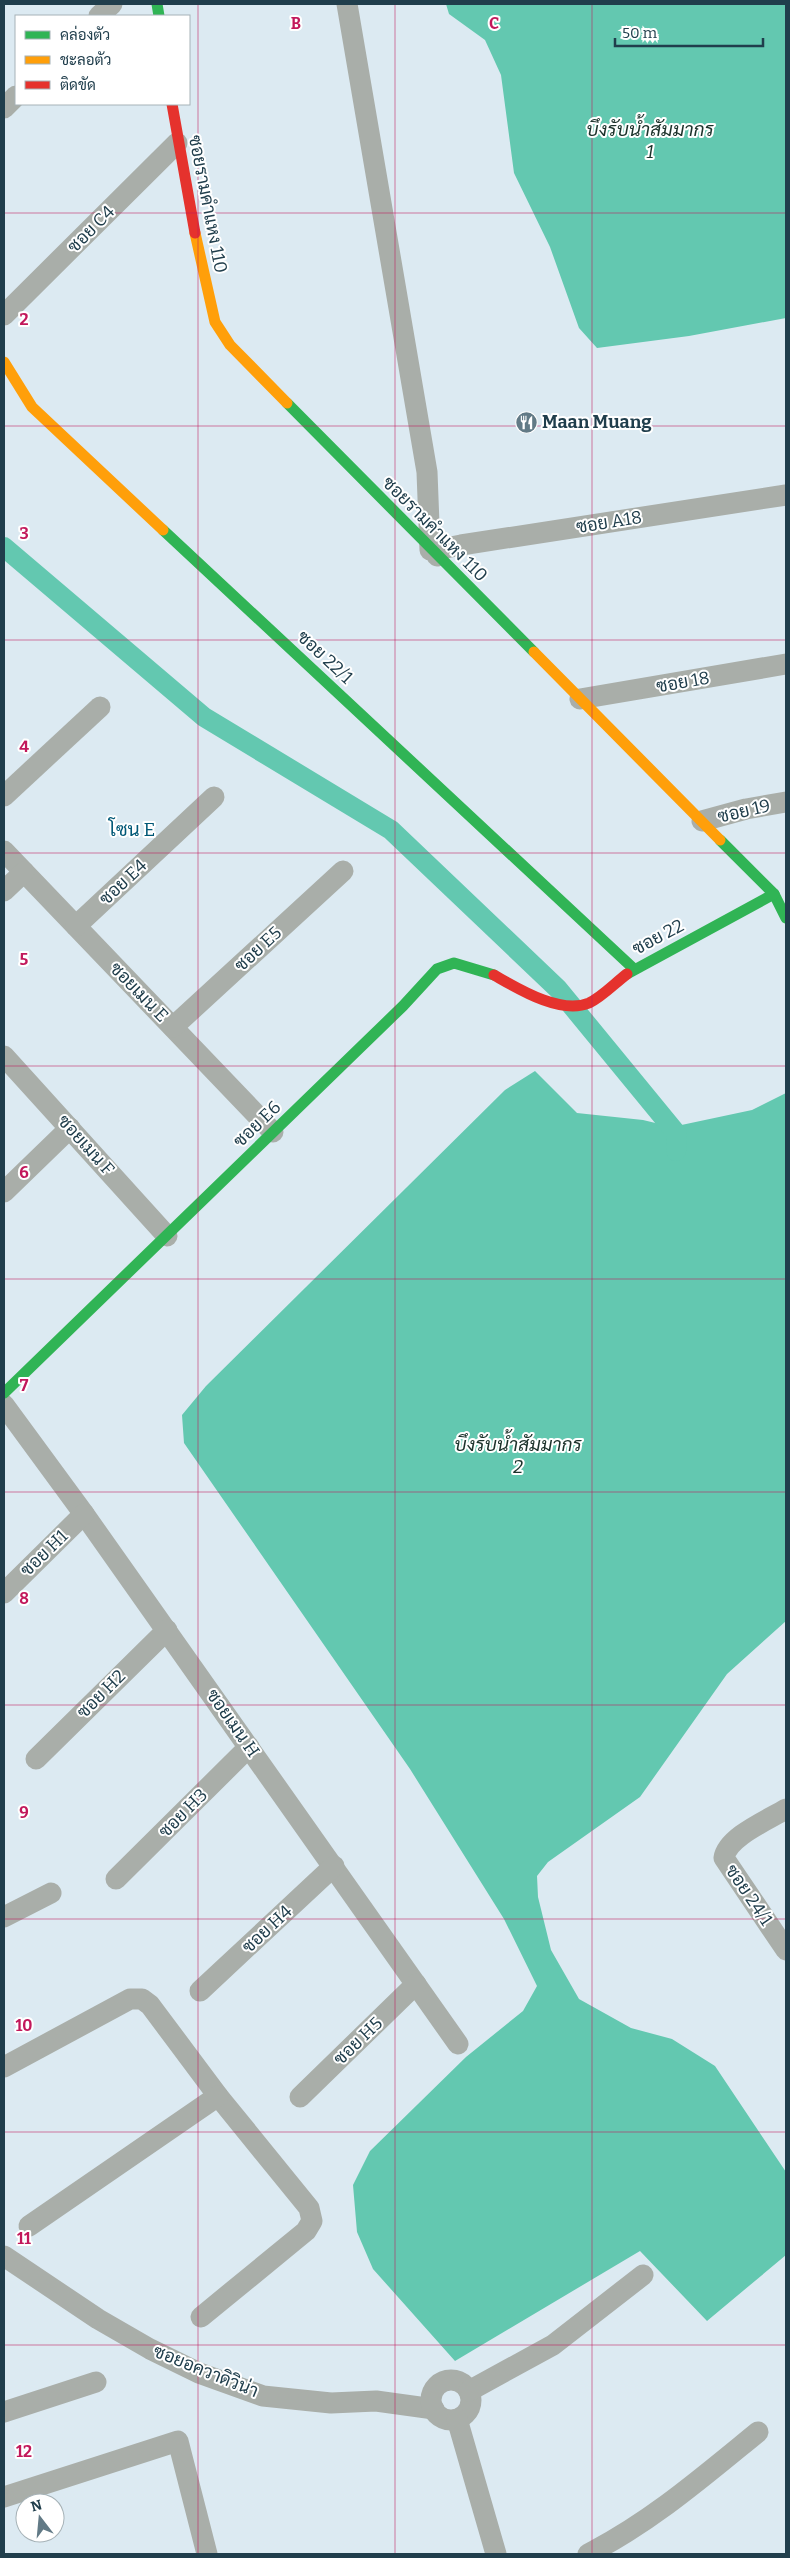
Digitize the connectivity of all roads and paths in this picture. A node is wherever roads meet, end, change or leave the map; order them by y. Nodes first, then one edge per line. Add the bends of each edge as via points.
1 (112, 4) edge
2 (347, 4) edge
3 (100, 15) edge
4 (15, 97) edge
5 (172, 105) edge
6 (4, 108) edge
7 (177, 143) junction
8 (4, 315) edge
9 (4, 362) edge
10 (786, 495) edge
11 (434, 553) junction
12 (786, 664) edge
13 (580, 700) junction
14 (100, 707) dead end
15 (4, 796) edge
16 (214, 797) dead end
17 (786, 802) edge
18 (702, 821) junction
19 (4, 851) edge
20 (343, 871) dead end
21 (24, 872) junction
22 (4, 891) edge
23 (774, 894) junction
24 (786, 918) edge
25 (76, 926) junction
26 (634, 969) junction
27 (560, 1006) joint
28 (173, 1027) junction
29 (4, 1056) edge
30 (70, 1128) junction
31 (273, 1132) junction
32 (4, 1192) edge
33 (167, 1236) junction
34 (4, 1392) edge
35 (4, 1405) edge
36 (84, 1514) junction
37 (4, 1593) edge
38 (167, 1630) junction
39 (249, 1747) junction
40 (36, 1759) dead end
41 (786, 1809) edge
42 (334, 1866) junction
43 (116, 1879) dead end
44 (51, 1893) dead end
45 (4, 1917) edge
46 (786, 1950) edge
47 (416, 1984) junction
48 (200, 1991) dead end
49 (458, 2044) dead end
50 (4, 2068) edge
51 (218, 2096) junction
52 (300, 2097) dead end
53 (29, 2226) dead end
54 (4, 2256) edge
55 (643, 2275) dead end
56 (201, 2317) dead end
57 (96, 2382) dead end
58 (469, 2390) junction
59 (434, 2409) junction
60 (4, 2412) edge
61 (457, 2419) junction
62 (758, 2432) dead end
63 (4, 2497) edge
64 (207, 2554) edge
65 (496, 2554) edge
66 (588, 2554) edge

1 - 3 street
2 - 11 street via 427,472
4 - 6 street
5 - 7 street, ซอยรามคำแหง 110
7 - 8 street, ซอย C4
7 - 11 street, ซอยรามคำแหง 110 via 215,322 246,363
9 - 26 street, ซอย 22/1 via 32,407
10 - 11 street, ซอย A18 via 461,545
11 - 13 street, ซอยรามคำแหง 110
12 - 13 street, ซอย 18
13 - 18 street, ซอยรามคำแหง 110
14 - 15 street
16 - 25 street, ซอย E4
17 - 18 street, ซอย 19
18 - 23 street, ซอยรามคำแหง 110
19 - 21 street, ซอยเมน E
20 - 28 street, ซอย E5
21 - 22 street
21 - 25 street, ซอยเมน E
23 - 24 street, ซอยรามคำแหง 110
23 - 26 street, ซอย 22
25 - 28 street, ซอยเมน E
26 - 27 street, ซอย 22 via 587,1003
27 - 31 street, ซอย E6 via 527,994 491,973 454,964 437,969 404,1006
28 - 31 street, ซอยเมน E
29 - 30 street, ซอยเมน F
30 - 32 street
30 - 33 street, ซอยเมน F
31 - 33 street, ซอย E6
33 - 34 street, ซอย E6
35 - 36 street, ซอยเมน H
36 - 37 street, ซอย H1
36 - 38 street, ซอยเมน H
38 - 39 street, ซอยเมน H
38 - 40 street, ซอย H2
39 - 42 street, ซอยเมน H
39 - 43 street, ซอย H3
41 - 46 street, ซอย 24/1 via 735,1840 725,1849 724,1858
42 - 47 street, ซอยเมน H
42 - 48 street, ซอย H4
44 - 45 street
47 - 49 street, ซอยเมน H
47 - 52 street, ซอย H5
50 - 51 street via 117,2005 130,1999 142,1999 150,2005
51 - 53 street
51 - 56 street via 309,2208 312,2221 306,2231
54 - 59 street, ซอยอควาดิวิน่า via 98,2319 150,2349 199,2373 263,2396 331,2403 376,2401
55 - 58 street via 553,2345
57 - 60 street
58 - 59 street via 452,2380 439,2384 432,2396
58 - 61 street via 470,2408
59 - 61 street, ซอยอควาดิวิน่า via 444,2418
61 - 65 street
62 - 66 street via 665,2506 618,2539
63 - 64 street via 178,2441

